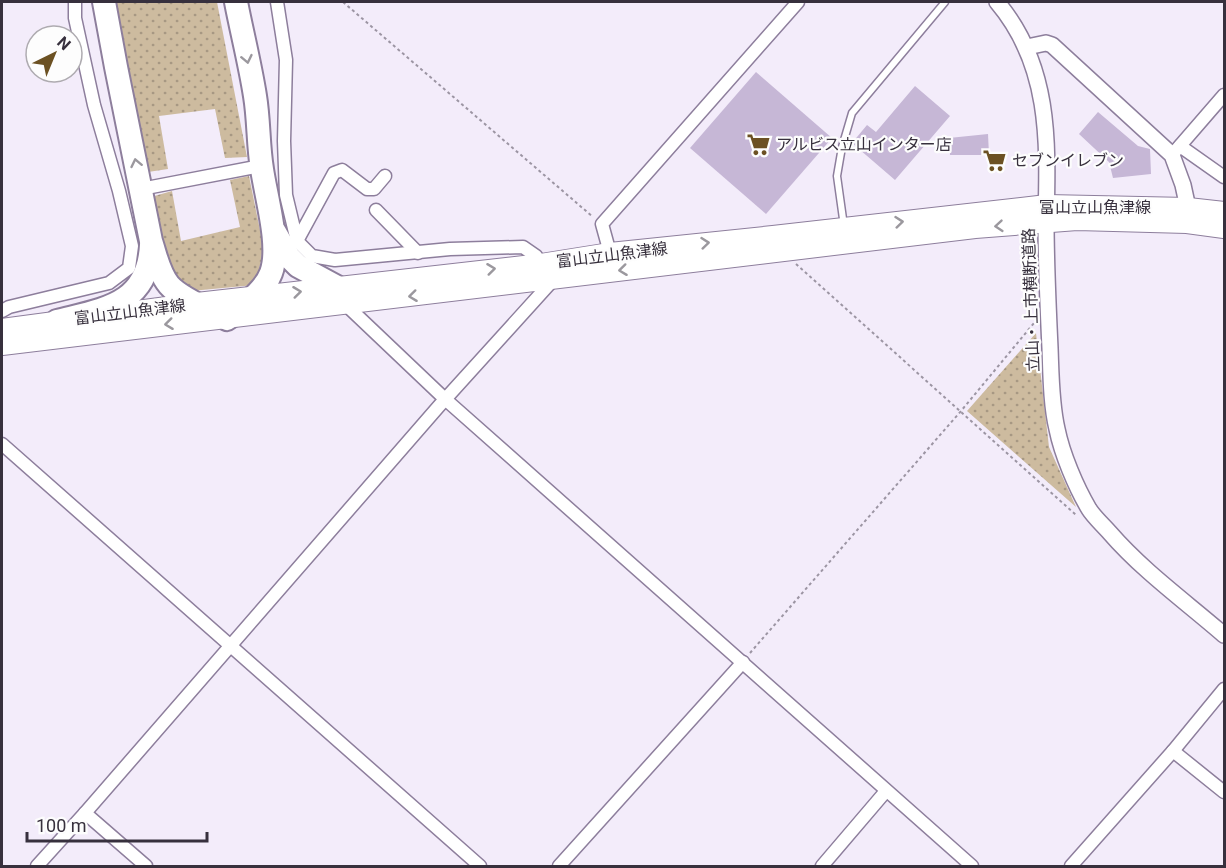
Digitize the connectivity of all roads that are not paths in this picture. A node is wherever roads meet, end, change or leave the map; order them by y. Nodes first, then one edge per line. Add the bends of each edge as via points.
1 (75, 2) edge
2 (104, 2) edge
3 (236, 2) edge
4 (798, 2) edge
5 (945, 2) edge
6 (997, 2) edge
7 (280, 4) edge
8 (1027, 47) junction
9 (1224, 95) edge
10 (1176, 151) junction
11 (261, 166) junction
12 (385, 176) dead end
13 (1224, 177) edge
14 (141, 189) junction
15 (1188, 208) junction
16 (376, 210) dead end
17 (1224, 212) edge
18 (1047, 213) junction
19 (272, 226) junction
20 (845, 228) junction
21 (1224, 228) edge
22 (151, 241) junction
23 (297, 241) junction
24 (418, 253) junction
25 (610, 253) junction
26 (542, 264) junction
27 (554, 279) junction
28 (341, 296) junction
29 (252, 297) junction
30 (197, 303) junction
31 (2, 311) edge
32 (227, 319) junction
33 (57, 321) junction
34 (2, 329) edge
35 (2, 345) edge
36 (445, 399) junction
37 (2, 444) edge
38 (1224, 635) edge
39 (230, 646) junction
40 (743, 662) junction
41 (1224, 689) edge
42 (1173, 751) junction
43 (886, 791) junction
44 (1224, 792) edge
45 (85, 813) junction
46 (37, 867) edge
47 (146, 867) edge
48 (480, 867) edge
49 (559, 867) edge
50 (822, 867) edge
51 (972, 867) edge
52 (1071, 867) edge

1 - 31 street via 94,105 132,246 129,268 109,283
14 -> 2 highway
3 -> 11 highway via 255,96
4 - 25 street via 602,224
5 - 20 lane via 852,113 837,176
6 - 8 street, 立山・上市横断道路
7 - 23 street via 286,60 286,195
8 - 10 street via 1052,45
8 - 18 street, 立山・上市横断道路 via 1044,113
9 - 10 street
10 - 13 street
10 - 15 street
11 - 14 street
11 - 19 highway
12 - 23 street via 374,189 367,189 342,170 334,173
14 - 22 highway
15 - 17 main road, 富山立山魚津線
15 - 18 main road, 富山立山魚津線
16 - 24 street
20 -> 18 main road, 富山立山魚津線
18 - 21 main road, 富山立山魚津線 via 1073,220 1187,223
18 -> 27 main road, 富山立山魚津線 via 975,228
18 - 38 street, 立山・上市横断道路 via 1052,384 1057,429 1070,469 1090,510 1127,552
19 - 28 highway via 289,257
19 - 29 highway via 271,273
25 -> 20 main road, 富山立山魚津線
22 - 30 highway via 169,286
22 - 33 highway via 146,273 132,293 93,312
23 - 24 street via 312,256 335,260
24 - 26 street via 523,247
25 - 26 main road, 富山立山魚津線
28 -> 26 main road, 富山立山魚津線
27 -> 28 main road, 富山立山魚津線
27 - 36 street
29 -> 28 main road, 富山立山魚津線
28 - 32 main road, 富山立山魚津線
28 - 36 street
29 - 30 main road, 富山立山魚津線
29 - 32 highway
30 - 32 highway
30 - 33 main road, 富山立山魚津線
32 -> 35 main road, 富山立山魚津線
33 - 34 main road, 富山立山魚津線
36 - 39 street
36 - 40 street
37 - 39 street
39 - 45 street
39 - 48 street
40 - 43 street
40 - 49 street
41 - 42 street
42 - 44 street
42 - 52 street
43 - 50 street
43 - 51 street
45 - 46 street
45 - 47 street

